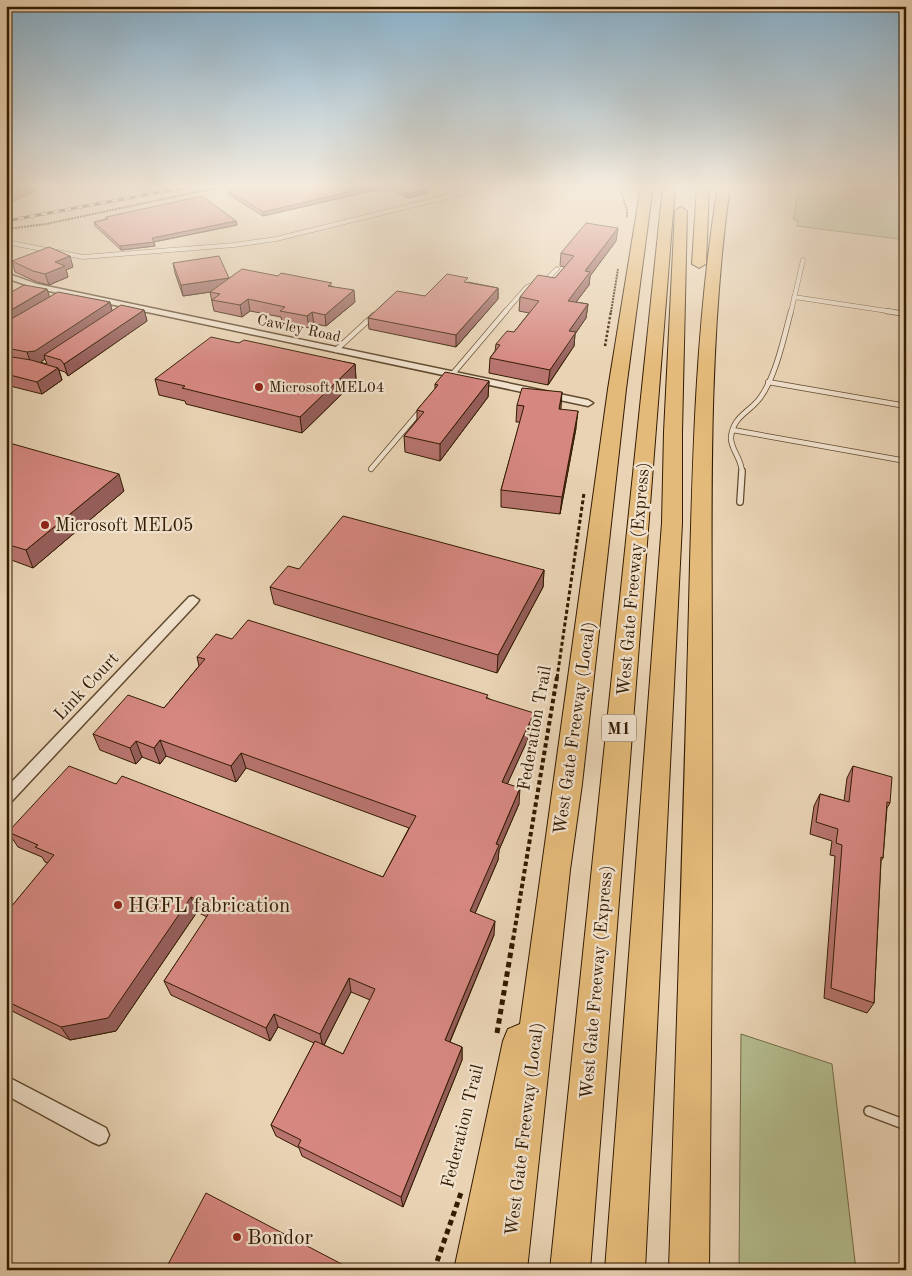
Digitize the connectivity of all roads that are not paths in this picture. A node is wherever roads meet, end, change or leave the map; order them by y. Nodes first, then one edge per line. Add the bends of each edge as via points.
1 (23, 246) edge
2 (228, 246) edge
3 (638, 246) edge
4 (678, 246) edge
5 (682, 246) edge
6 (695, 246) edge
7 (715, 246) edge
8 (803, 260) dead end
9 (557, 269) dead end
10 (6, 275) edge
11 (71, 293) junction
12 (794, 297) junction
13 (63, 298) edge
14 (132, 306) junction
15 (378, 311) edge
16 (124, 312) edge
17 (906, 314) edge
18 (707, 342) junction
19 (336, 350) junction
20 (452, 374) junction
21 (446, 381) edge
22 (768, 382) junction
23 (427, 403) edge
24 (588, 403) dead end
25 (906, 406) edge
26 (733, 430) junction
27 (906, 461) edge
28 (371, 469) dead end
29 (740, 502) dead end
30 (193, 600) dead end
31 (6, 798) edge
32 (555, 870) junction
33 (6, 1085) edge
34 (869, 1112) dead end
35 (906, 1125) edge
36 (99, 1135) dead end
37 (474, 1270) edge
38 (507, 1270) edge
39 (570, 1270) edge
40 (626, 1270) edge
41 (689, 1270) edge

1 - 2 lane via 89,258
3 - 32 highway, West Gate Freeway (Local) / M1
4 - 39 highway, West Gate Freeway (Express) / M1
5 - 40 highway, West Gate Freeway (Express) / M1 via 672,523
6 - 18 highway
7 - 18 highway
8 - 12 lane
9 - 20 lane via 548,278 527,287
10 - 11 street, Cawley Road via 26,284
11 - 13 lane
11 - 14 street, Cawley Road
12 - 17 lane
12 - 22 lane via 784,339
14 - 16 lane
14 - 19 street, Cawley Road
15 - 19 lane
18 - 41 highway
19 - 20 street, Cawley Road
20 - 21 lane
20 - 24 street, Cawley Road
22 - 25 lane
22 - 26 lane via 763,395 735,420
23 - 28 lane
26 - 27 lane
26 - 29 lane via 731,439 743,470
30 - 31 street, Link Court
32 - 37 highway
32 - 38 highway, West Gate Freeway (Local) / M1
33 - 36 street
34 - 35 lane

